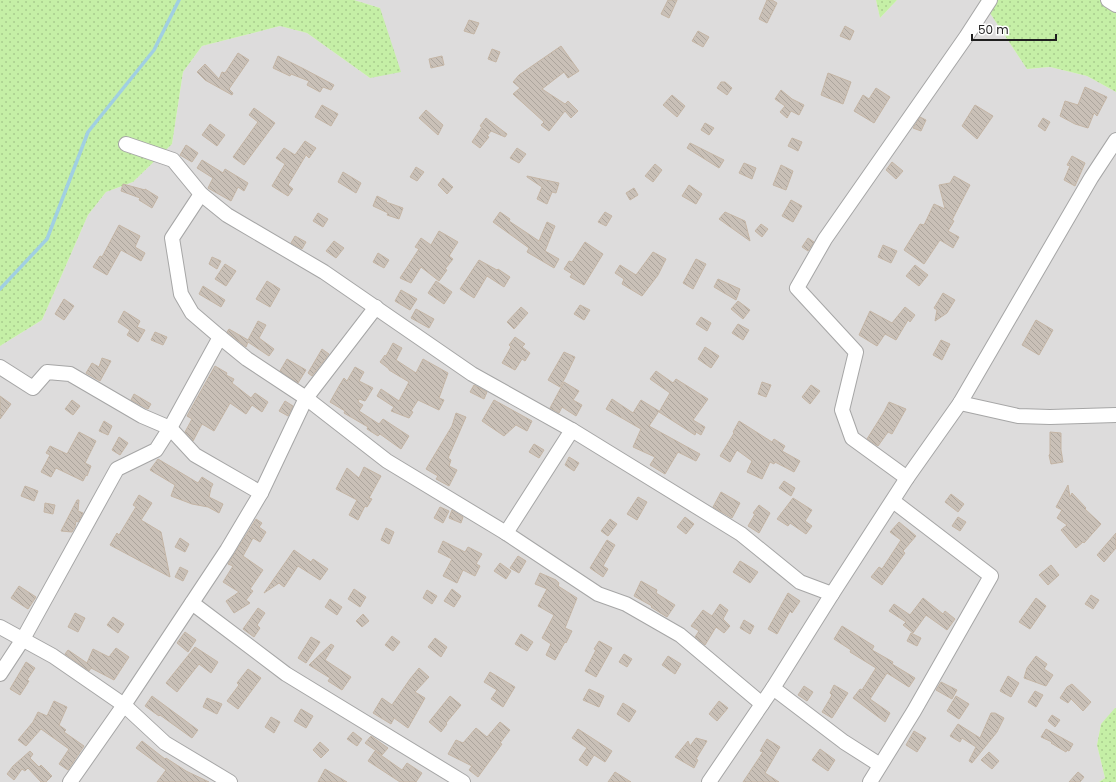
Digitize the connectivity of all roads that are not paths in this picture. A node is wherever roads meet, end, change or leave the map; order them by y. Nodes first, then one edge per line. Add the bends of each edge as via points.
1 (990, 0) edge
2 (1108, 0) edge
3 (1116, 4) edge
4 (1116, 140) edge
5 (126, 144) dead end
6 (201, 194) junction
7 (376, 307) junction
8 (220, 337) junction
9 (0, 366) edge
10 (306, 398) junction
11 (960, 403) junction
12 (1116, 415) edge
13 (170, 428) junction
14 (572, 430) junction
15 (908, 478) junction
16 (261, 493) junction
17 (893, 501) junction
18 (506, 533) junction
19 (832, 594) junction
20 (192, 604) junction
21 (0, 628) edge
22 (23, 639) junction
23 (0, 674) edge
24 (773, 688) junction
25 (762, 704) junction
26 (124, 705) junction
27 (880, 765) junction
28 (214, 778) edge
29 (70, 782) edge
30 (230, 782) edge
31 (463, 782) edge
32 (709, 782) edge
33 (870, 782) edge

1 - 15 street via 825,239 797,288 856,352 842,410 852,438
2 - 3 street
4 - 11 street via 1091,178
5 - 6 street via 173,160
6 - 7 street via 227,215 324,272
6 - 8 street via 172,238 181,294 192,313
7 - 10 street
7 - 14 street via 472,374
8 - 10 street via 247,359
8 - 13 street
9 - 13 street via 33,388 47,372 70,374 142,416
10 - 16 street
10 - 18 street via 387,461
11 - 12 street via 1018,416
11 - 15 street
13 - 16 street via 195,455
13 - 22 street via 156,450 117,468
14 - 18 street
14 - 19 street via 741,534 800,582
15 - 17 street
16 - 20 street
17 - 19 street
17 - 27 street via 991,576
18 - 25 street via 598,594 626,604 680,635
19 - 24 street
20 - 26 street
20 - 31 street via 286,674
21 - 22 street
22 - 23 street
22 - 26 street via 53,656
24 - 25 street
24 - 27 street via 844,742
25 - 32 street
26 - 28 street via 165,743
26 - 29 street
27 - 33 street
28 - 30 street

